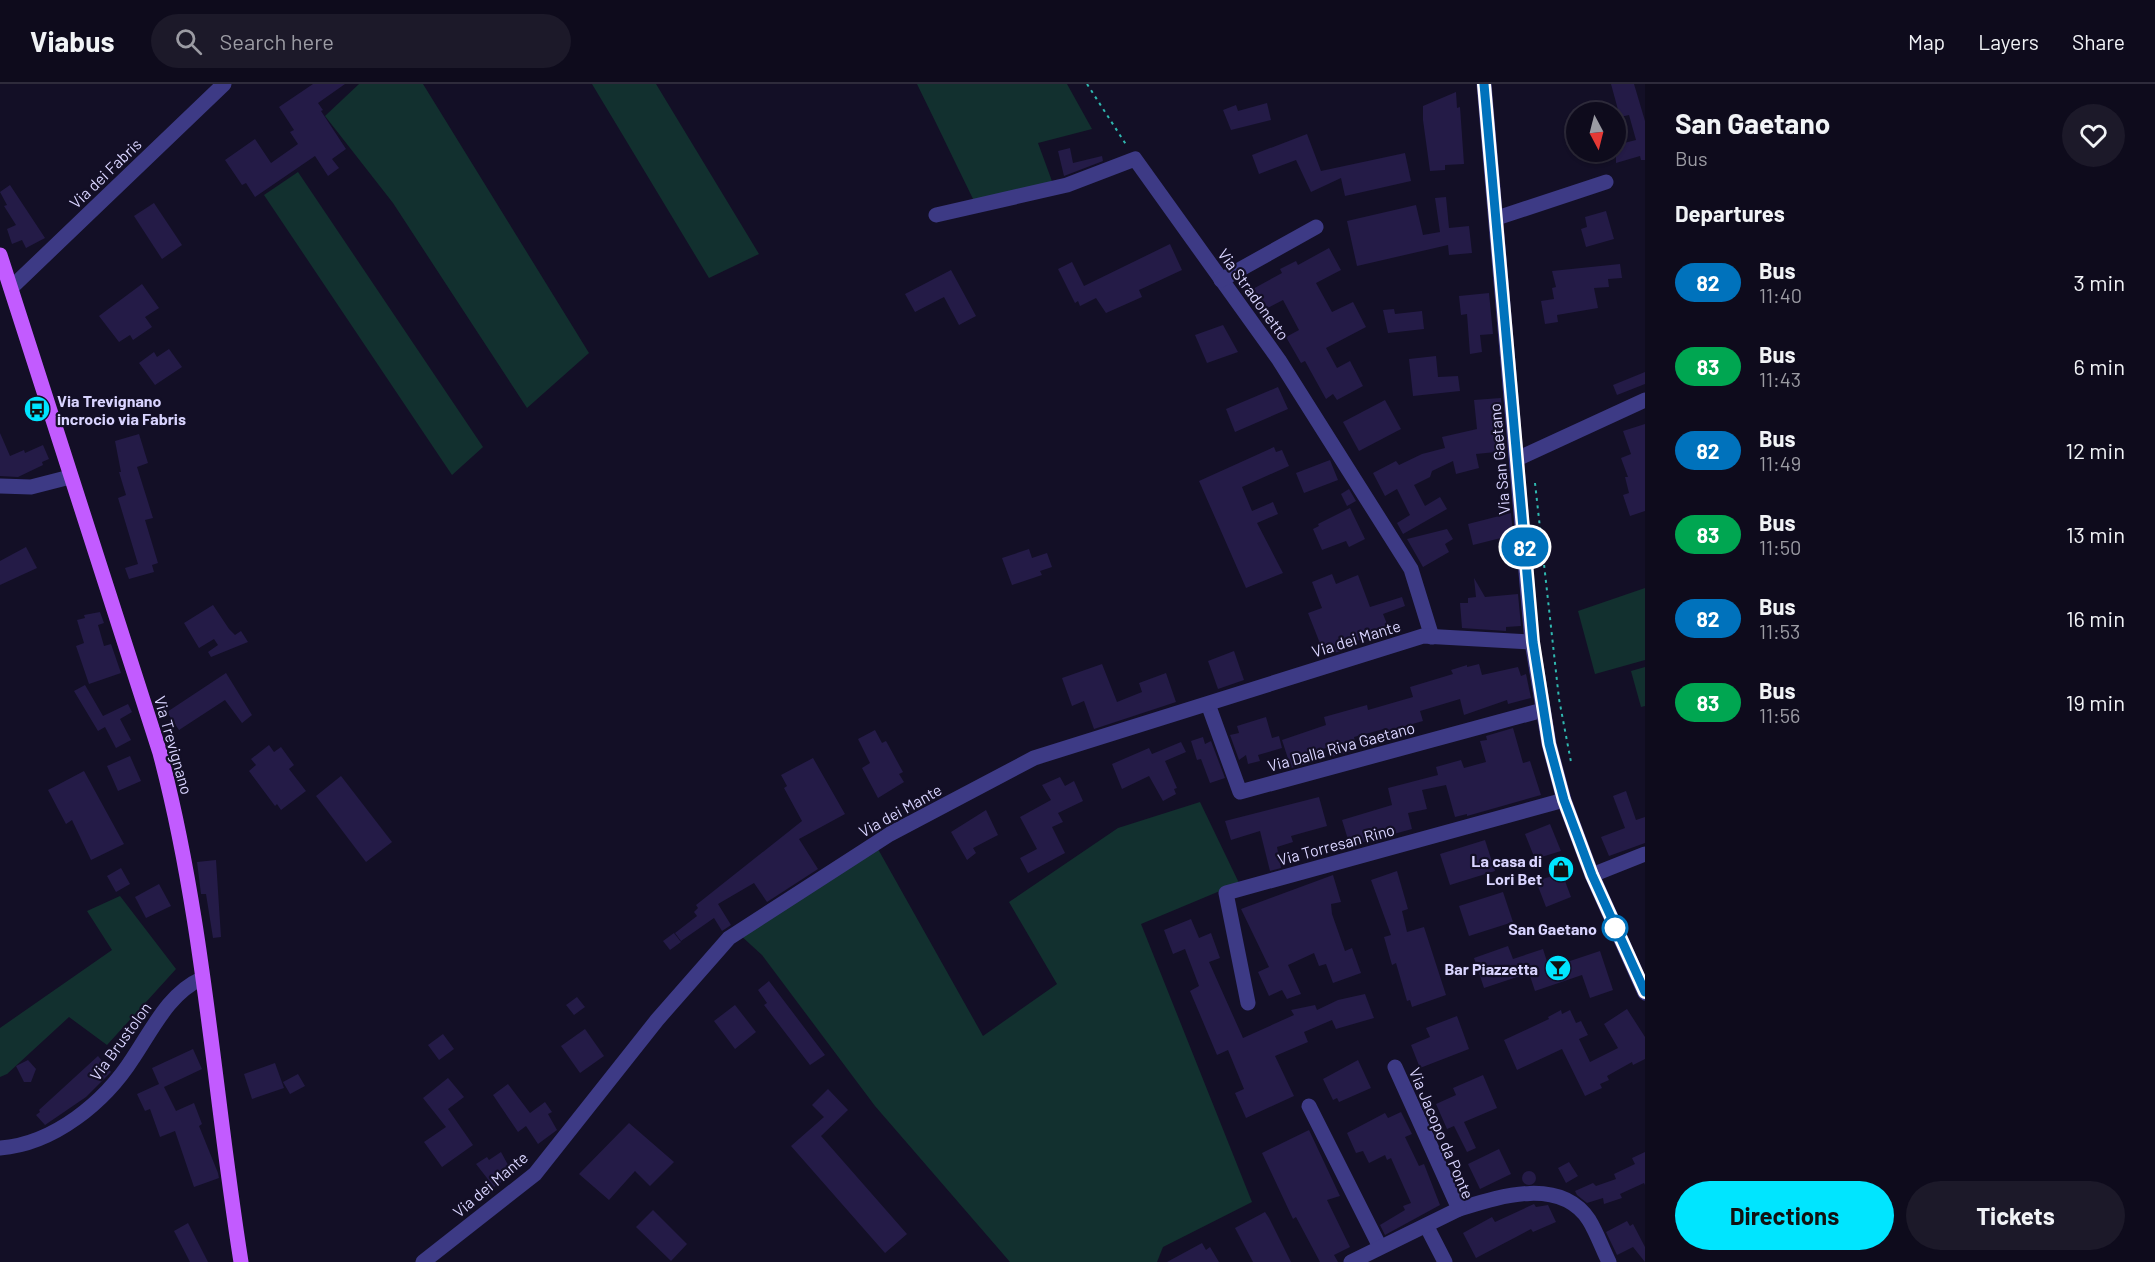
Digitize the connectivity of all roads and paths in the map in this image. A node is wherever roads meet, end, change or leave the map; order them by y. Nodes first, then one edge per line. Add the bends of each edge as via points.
1 (224, 84) edge
2 (1087, 84) edge
3 (1485, 84) edge
4 (1136, 159) junction
5 (1606, 182) dead end
6 (936, 215) dead end
7 (1497, 218) junction
8 (1316, 227) dead end
9 (0, 255) edge
10 (1221, 280) junction
11 (11, 288) junction
12 (1645, 400) edge
13 (1531, 452) junction
14 (1516, 459) junction
15 (70, 477) junction
16 (0, 486) edge
17 (1432, 637) junction
18 (1533, 642) junction
19 (1208, 704) junction
20 (1543, 710) junction
21 (1571, 764) dead end
22 (1564, 800) junction
23 (1645, 854) edge
24 (1592, 875) junction
25 (1639, 964) edge
26 (201, 979) junction
27 (1645, 993) edge
28 (1248, 1003) dead end
29 (1395, 1067) dead end
30 (1309, 1106) dead end
31 (0, 1148) edge
32 (1459, 1209) junction
33 (1426, 1227) junction
34 (1380, 1247) junction
35 (1355, 1261) edge
36 (241, 1262) edge
37 (423, 1262) edge
38 (1445, 1262) edge
39 (1609, 1262) edge

1 - 11 street, Via dei Fabris
2 - 4 path
3 - 7 street, Via San Gaetano
4 - 6 street via 1067,185
4 - 10 street, Via Stradonetto
5 - 7 street
7 - 14 street, Via San Gaetano
8 - 10 street
9 - 11 main road, Via Trevignano
10 - 17 street, Via Stradonetto via 1279,360 1411,568
11 - 15 main road, Via Trevignano
12 - 13 street
13 - 14 street
13 - 21 path via 1559,699
14 - 18 street, Via San Gaetano
15 - 16 street via 31,487
15 - 26 main road, Via Trevignano via 163,764
17 - 18 street, Via dei Mante
17 - 19 street, Via dei Mante via 1423,636
18 - 20 street, Via San Gaetano
19 - 20 street, Via Dalla Riva Gaetano via 1240,792
19 - 37 street, Via dei Mante via 1035,758 890,834 729,938 657,1020 534,1174
20 - 22 street, Via San Gaetano
22 - 24 street, Via San Gaetano
22 - 28 street, Via Torresan Rino via 1226,893
23 - 24 street
24 - 25 street, Via San Gaetano
25 - 27 street, Via San Gaetano
26 - 31 street, Via Brustolon via 185,988 169,1005 110,1089 80,1114 34,1141
26 - 36 main road, Via Trevignano
29 - 32 street, Via Jacopo da Ponte
30 - 34 street
32 - 33 street, Via Jacopo da Ponte
32 - 39 street via 1520,1193 1561,1198 1575,1205 1588,1220
33 - 34 street, Via Jacopo da Ponte
33 - 38 street
34 - 35 street, Via Jacopo da Ponte

